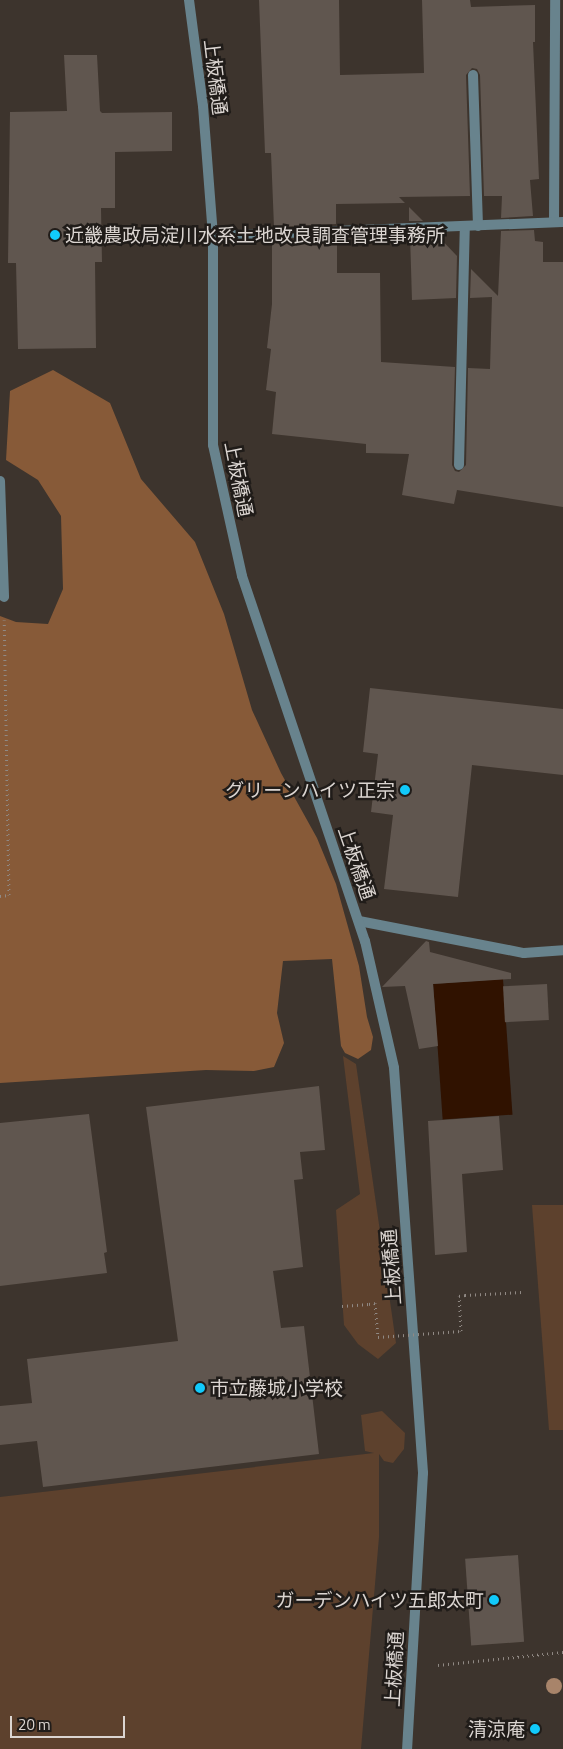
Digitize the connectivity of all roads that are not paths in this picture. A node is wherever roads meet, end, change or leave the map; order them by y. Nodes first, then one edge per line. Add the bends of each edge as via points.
1 (189, 0) edge
2 (554, 0) edge
3 (473, 76) dead end
4 (558, 222) edge
5 (466, 226) junction
6 (478, 226) junction
7 (213, 236) junction
8 (459, 464) dead end
9 (0, 481) edge
10 (4, 597) road end
11 (359, 921) junction
12 (563, 950) edge
13 (408, 1749) edge

1 - 7 street, 上板橋通 via 203,106
2 - 4 street
3 - 6 street
4 - 6 street
5 - 6 street
5 - 7 street
5 - 8 street
7 - 11 street, 上板橋通 via 213,445 242,576
9 - 10 street
11 - 12 street via 524,952
11 - 13 street, 上板橋通 via 394,1068 423,1472

